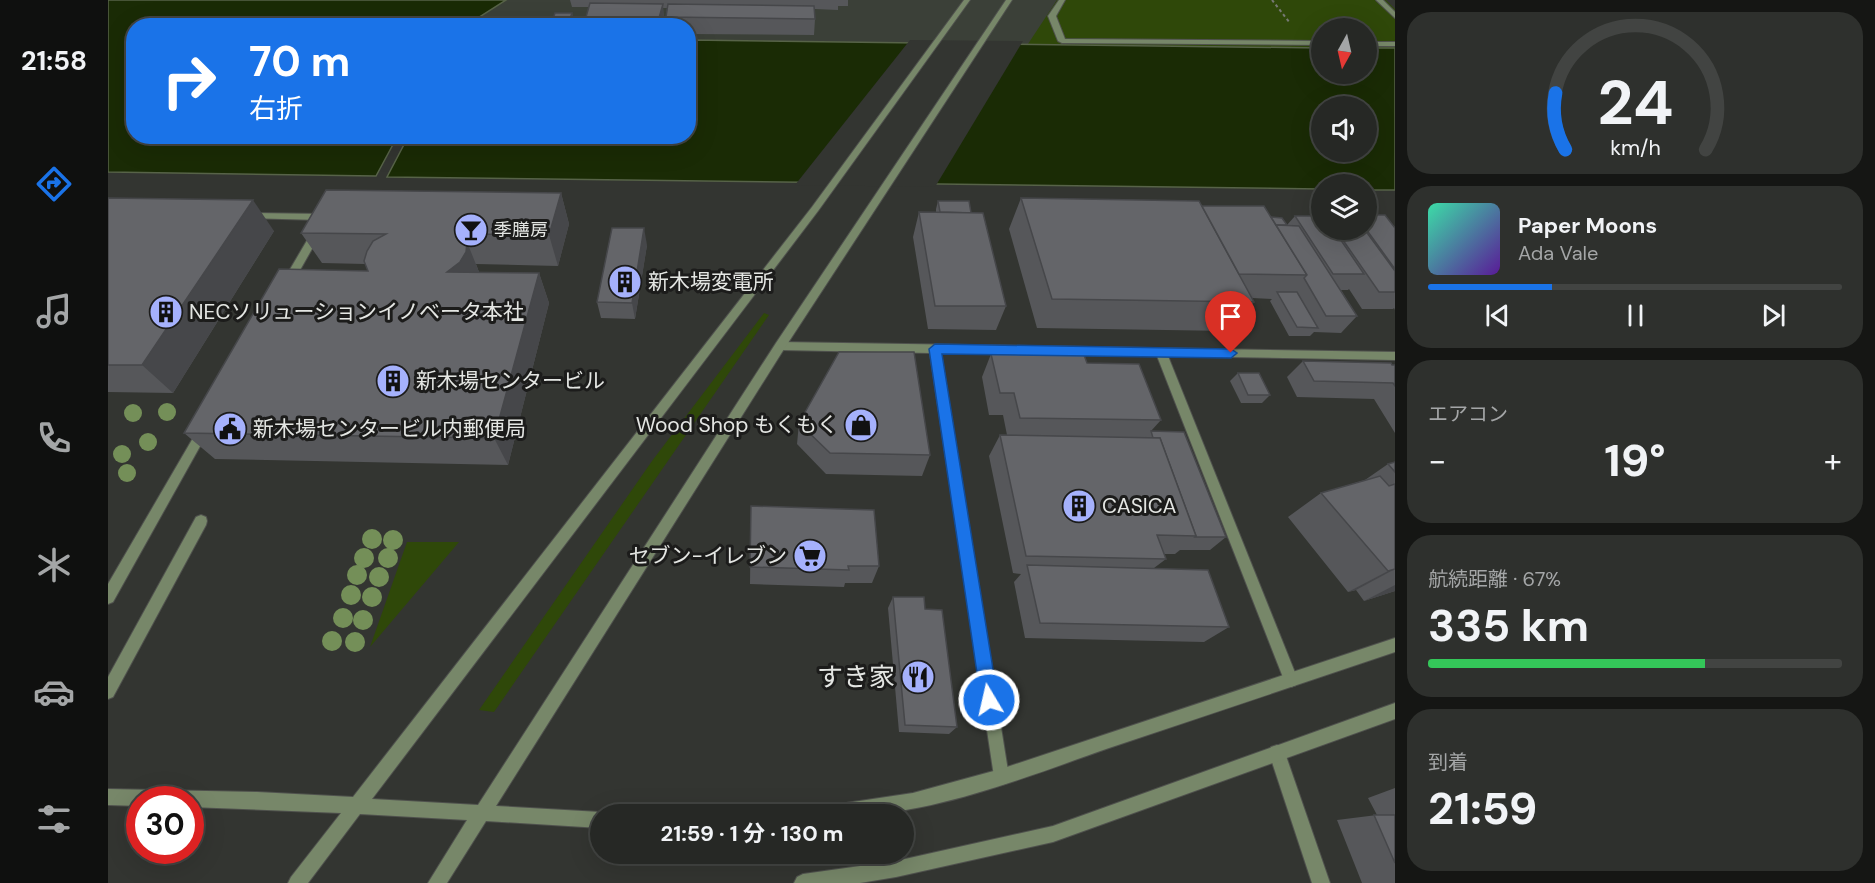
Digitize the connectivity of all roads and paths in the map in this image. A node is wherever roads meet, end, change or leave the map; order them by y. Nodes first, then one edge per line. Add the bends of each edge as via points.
1 (967, 0) edge
2 (1010, 0) edge
3 (1062, 0) edge
4 (1379, 0) edge
5 (1395, 16) edge
6 (1311, 43) edge
7 (1377, 44) edge
8 (1395, 44) edge
9 (233, 216) edge
10 (284, 289) edge
11 (780, 346) junction
12 (935, 349) junction
13 (1161, 352) junction
14 (1395, 356) edge
15 (208, 423) edge
16 (201, 521) dead end
17 (108, 597) edge
18 (1395, 645) edge
19 (1291, 680) junction
20 (108, 692) edge
21 (1395, 711) edge
22 (1277, 753) junction
23 (1001, 777) junction
24 (108, 797) edge
25 (893, 804) edge
26 (355, 805) junction
27 (481, 813) junction
28 (590, 819) edge
29 (297, 883) edge
30 (437, 883) edge
31 (803, 883) edge
32 (1321, 883) edge

1 - 26 street via 814,209
2 - 11 street
3 - 6 street via 1052,16 1062,41
4 - 5 street
7 - 8 street
9 - 10 street via 325,217
11 - 12 street
11 - 27 street
12 - 13 street
12 - 23 street
13 - 14 street
13 - 19 street
15 - 17 street
16 - 20 street
18 - 19 street
19 - 23 street
21 - 22 street
22 - 31 street via 1053,834 896,868
22 - 32 street
23 - 25 street
24 - 26 street
26 - 27 street
26 - 29 street
27 - 28 street
27 - 30 street

